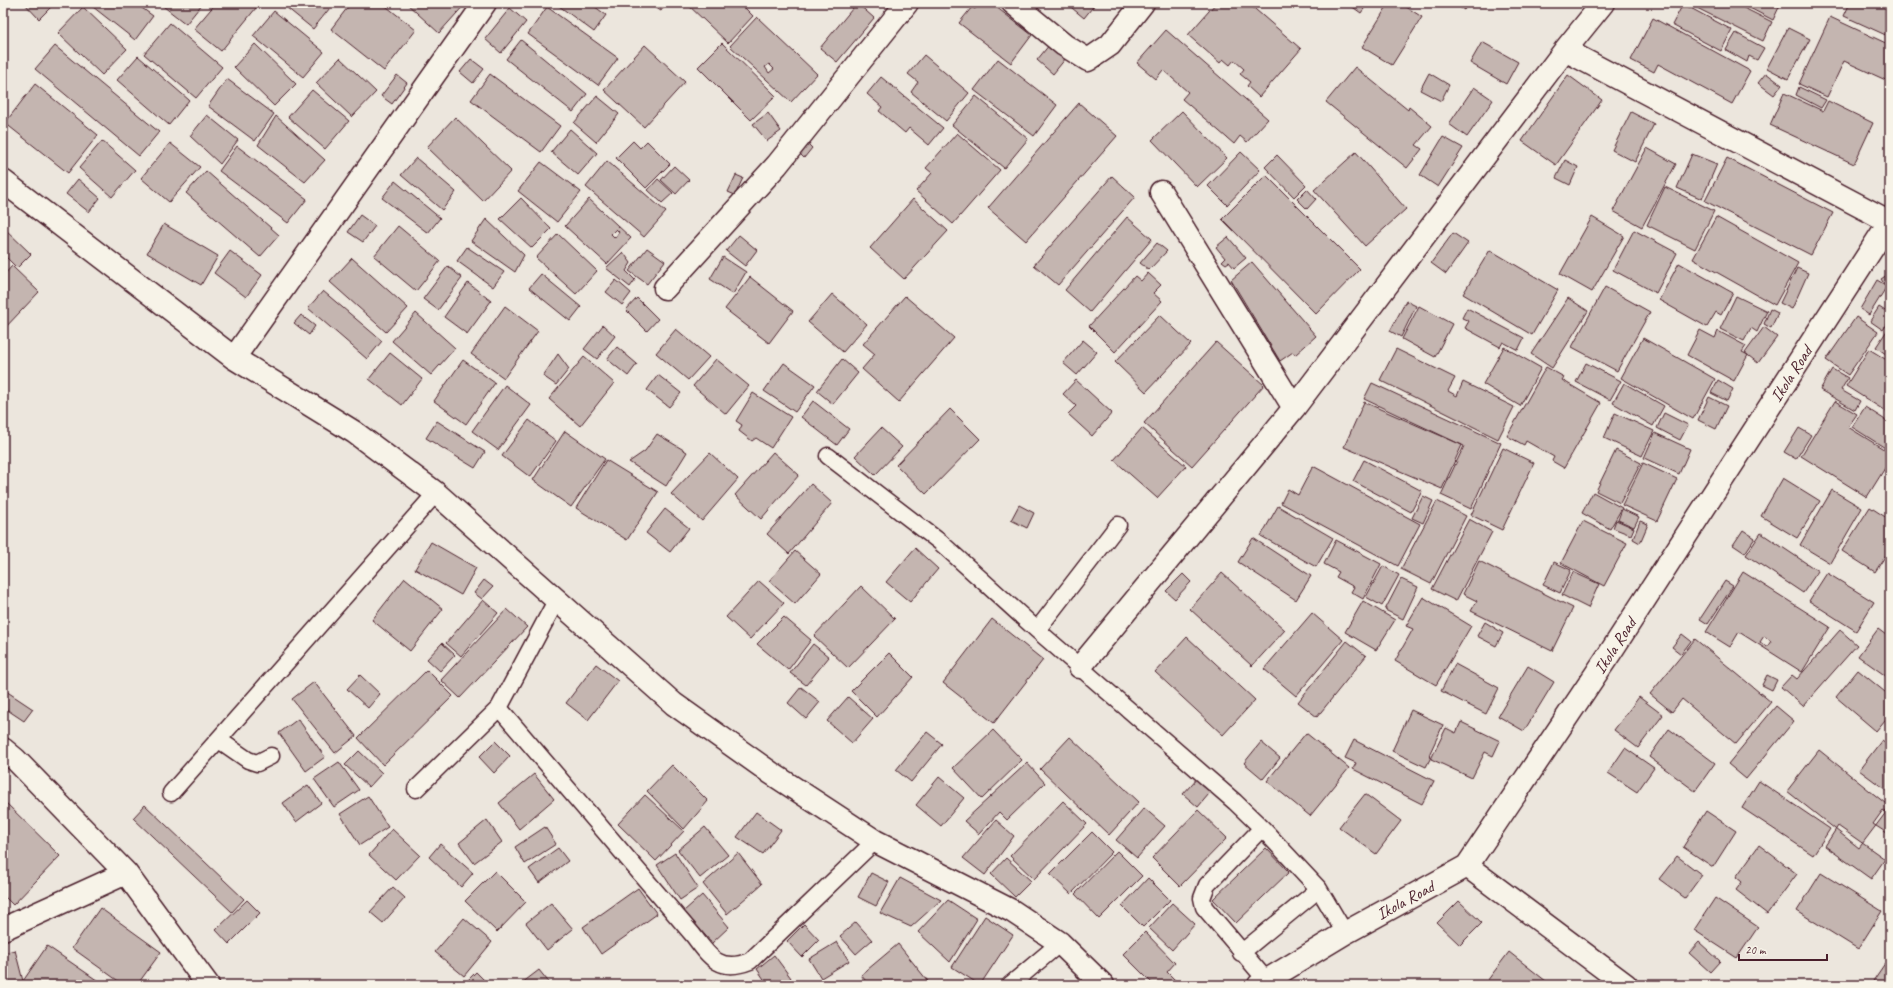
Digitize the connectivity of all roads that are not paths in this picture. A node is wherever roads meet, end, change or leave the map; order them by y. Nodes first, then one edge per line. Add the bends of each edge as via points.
1 (485, 3) edge
2 (907, 3) edge
3 (1013, 3) edge
4 (1143, 3) edge
5 (1603, 3) edge
6 (1565, 50) junction
7 (3, 181) edge
8 (1161, 192) dead end
9 (1890, 222) edge
10 (666, 288) dead end
11 (234, 358) junction
12 (1294, 408) junction
13 (828, 456) dead end
14 (436, 493) junction
15 (1118, 525) dead end
16 (557, 599) junction
17 (1037, 630) junction
18 (1080, 667) junction
19 (499, 708) junction
20 (219, 740) junction
21 (3, 750) edge
22 (271, 756) dead end
23 (416, 789) dead end
24 (171, 793) dead end
25 (1262, 828) junction
26 (875, 841) junction
27 (1467, 866) junction
28 (126, 873) junction
29 (1319, 889) junction
30 (3, 929) edge
31 (1345, 934) junction
32 (1060, 943) junction
33 (1241, 953) junction
34 (1262, 983) edge
35 (208, 985) edge
36 (1010, 985) edge
37 (1103, 985) edge
38 (1626, 985) edge

1 - 11 street
2 - 10 street via 777,166
3 - 4 street via 1064,45 1088,60 1110,45
5 - 6 street
6 - 9 street
6 - 12 street
7 - 11 street
8 - 12 street
9 - 27 street, Ikola Road via 1610,653
11 - 14 street via 354,432
12 - 18 street
13 - 17 lane via 940,542
14 - 16 street
14 - 20 lane
15 - 17 lane
16 - 19 lane
16 - 26 street via 674,704 771,773
17 - 18 lane
18 - 25 lane
19 - 23 lane
19 - 26 lane via 708,955 721,964 736,966 750,961
20 - 22 lane via 248,760 257,763
20 - 24 lane
21 - 28 street via 15,759
25 - 29 lane
25 - 33 lane via 1207,885 1202,898 1204,907
26 - 32 street via 1012,912
27 - 31 street, Ikola Road
27 - 38 street
28 - 30 street
28 - 35 street
29 - 31 lane
29 - 33 lane
31 - 34 street, Ikola Road
32 - 36 lane
32 - 37 street
33 - 34 lane

